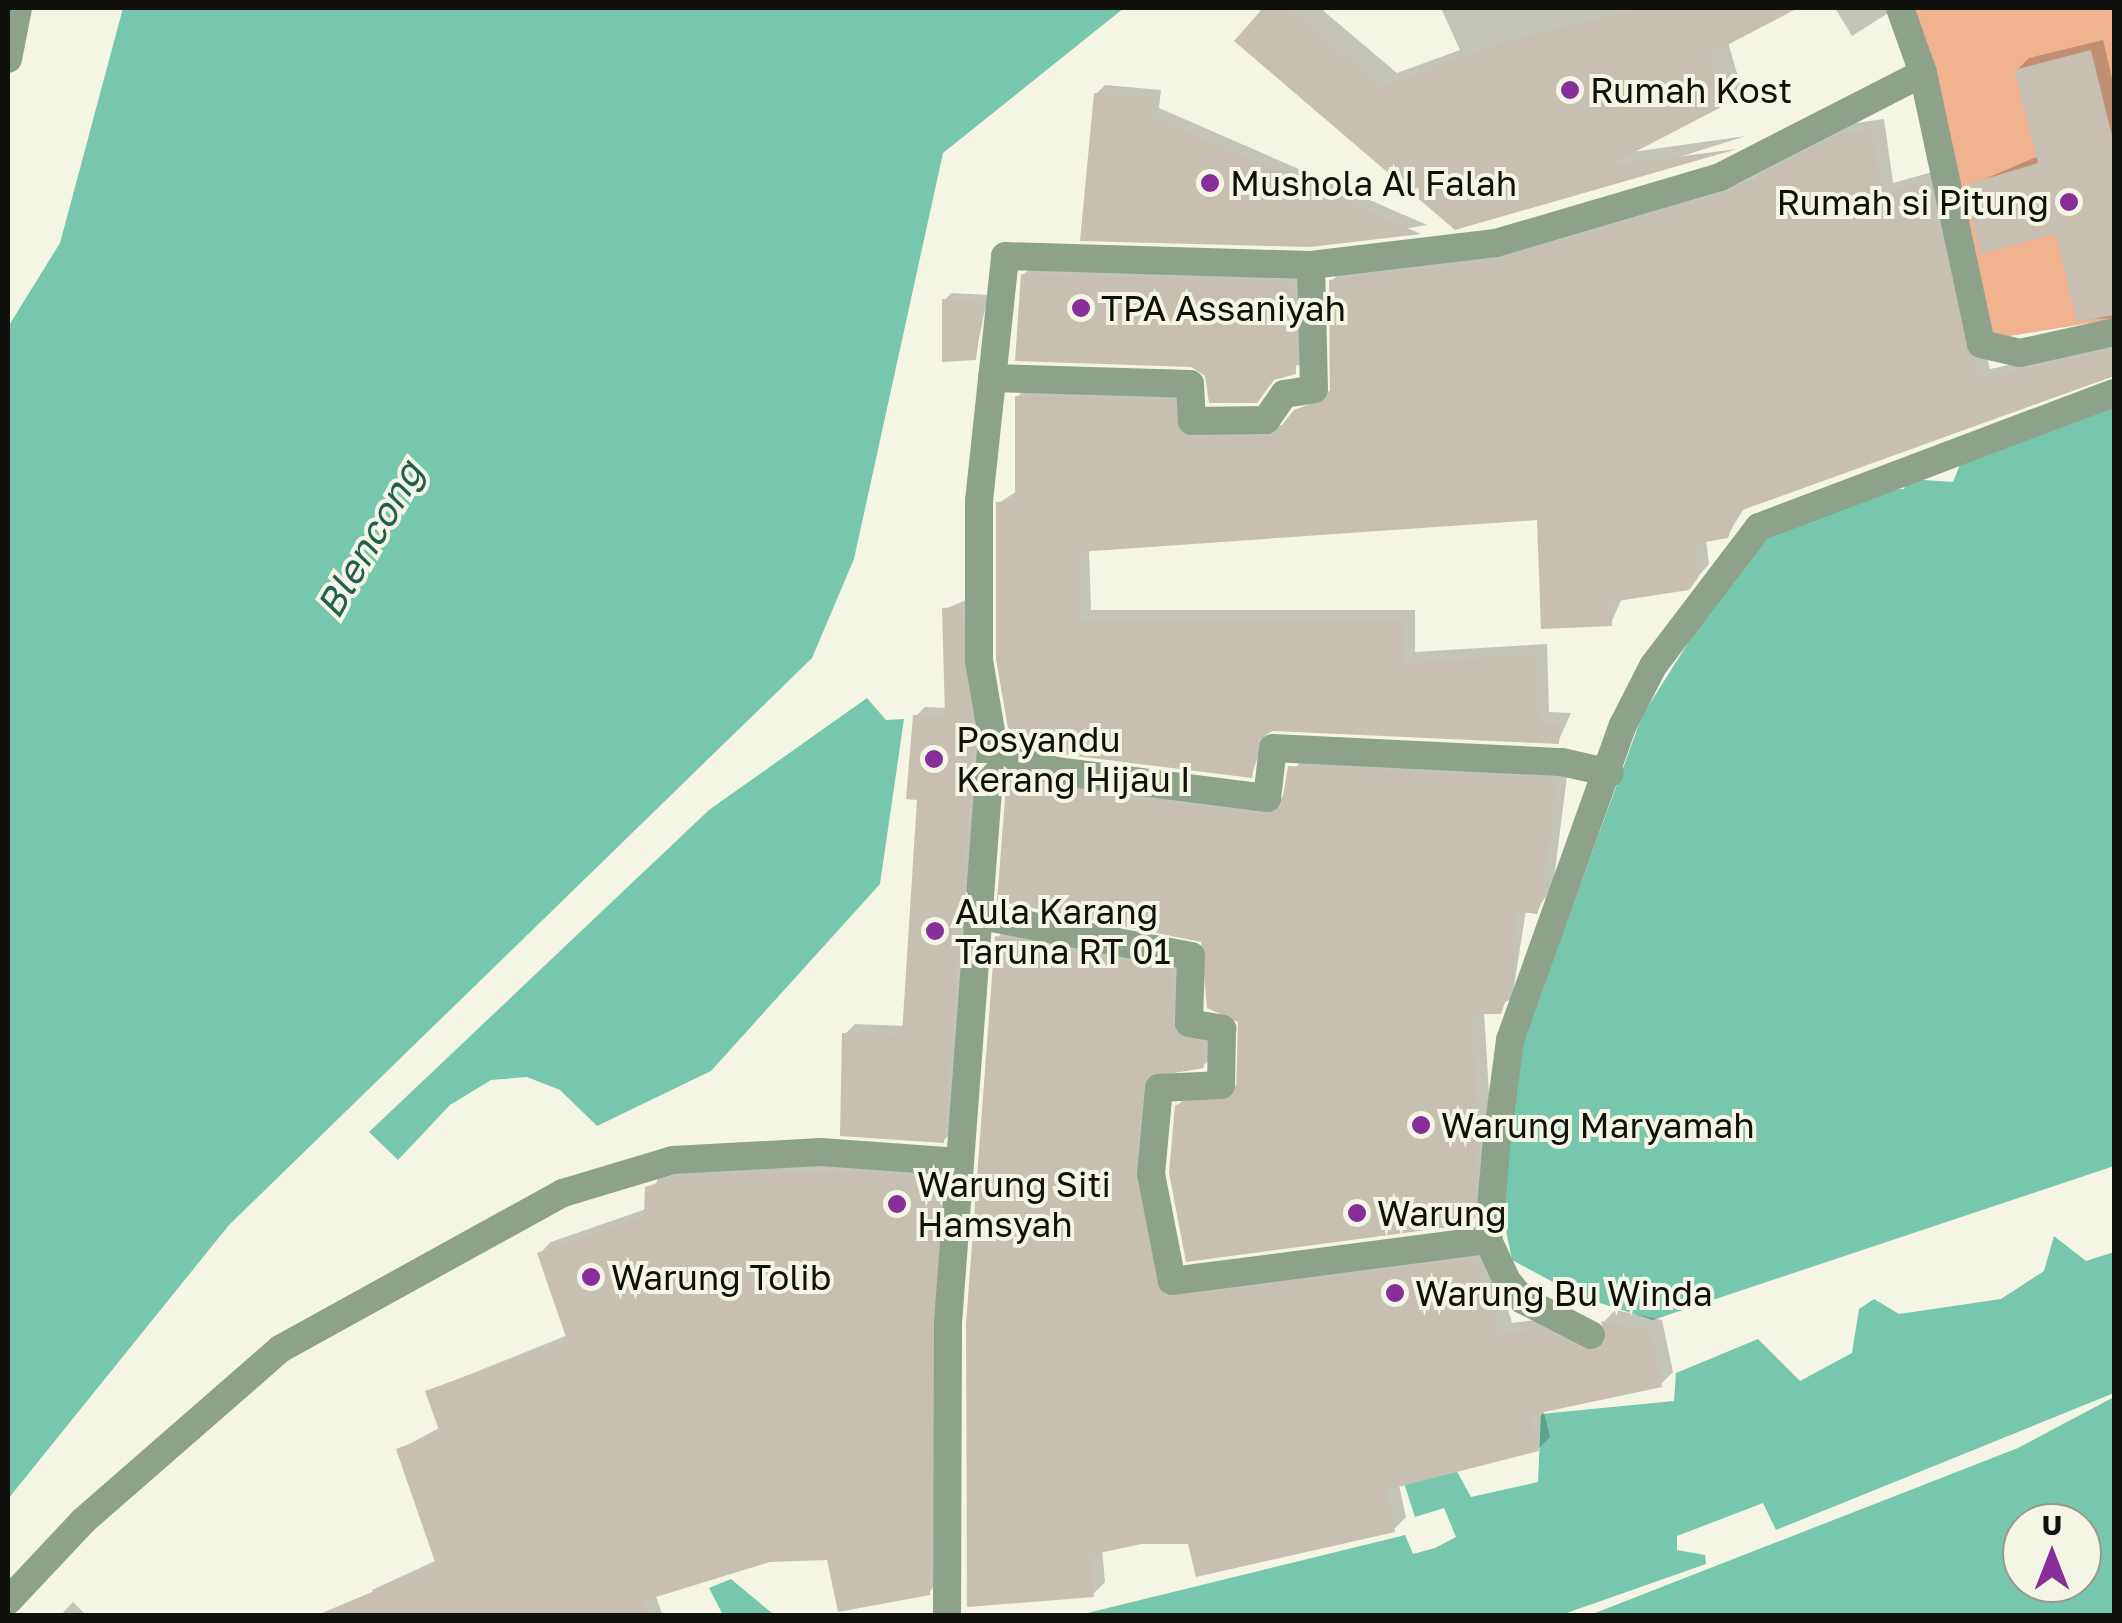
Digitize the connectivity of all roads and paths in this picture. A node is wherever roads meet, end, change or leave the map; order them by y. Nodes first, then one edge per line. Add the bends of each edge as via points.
1 (18, 8) edge
2 (1900, 8) edge
3 (8, 59) edge
4 (1923, 72) junction
5 (1312, 265) junction
6 (2114, 332) edge
7 (992, 378) junction
8 (2114, 393) edge
9 (992, 736) junction
10 (1610, 773) junction
11 (980, 916) junction
12 (960, 1162) junction
13 (1488, 1240) junction
14 (1591, 1335) dead end
15 (8, 1601) edge
16 (947, 1616) edge

1 - 3 street
2 - 4 street
4 - 5 street via 1720,177 1646,204 1496,243
4 - 6 street via 1981,344 2020,353
5 - 7 street via 1005,256
5 - 7 street via 1314,389 1284,394 1266,420 1192,421 1190,384
7 - 9 street via 978,501 978,660
8 - 10 street via 1759,527 1653,666
9 - 10 street via 1021,762 1056,771 1267,798 1273,748 1562,762
9 - 11 street
10 - 13 street via 1510,1040
11 - 12 street
11 - 13 street via 1192,956 1189,1023 1222,1029 1221,1085 1159,1088 1151,1174 1172,1281
12 - 15 street via 821,1152 673,1160 563,1193 280,1349 83,1520
12 - 16 street via 948,1323
13 - 14 street via 1523,1300

